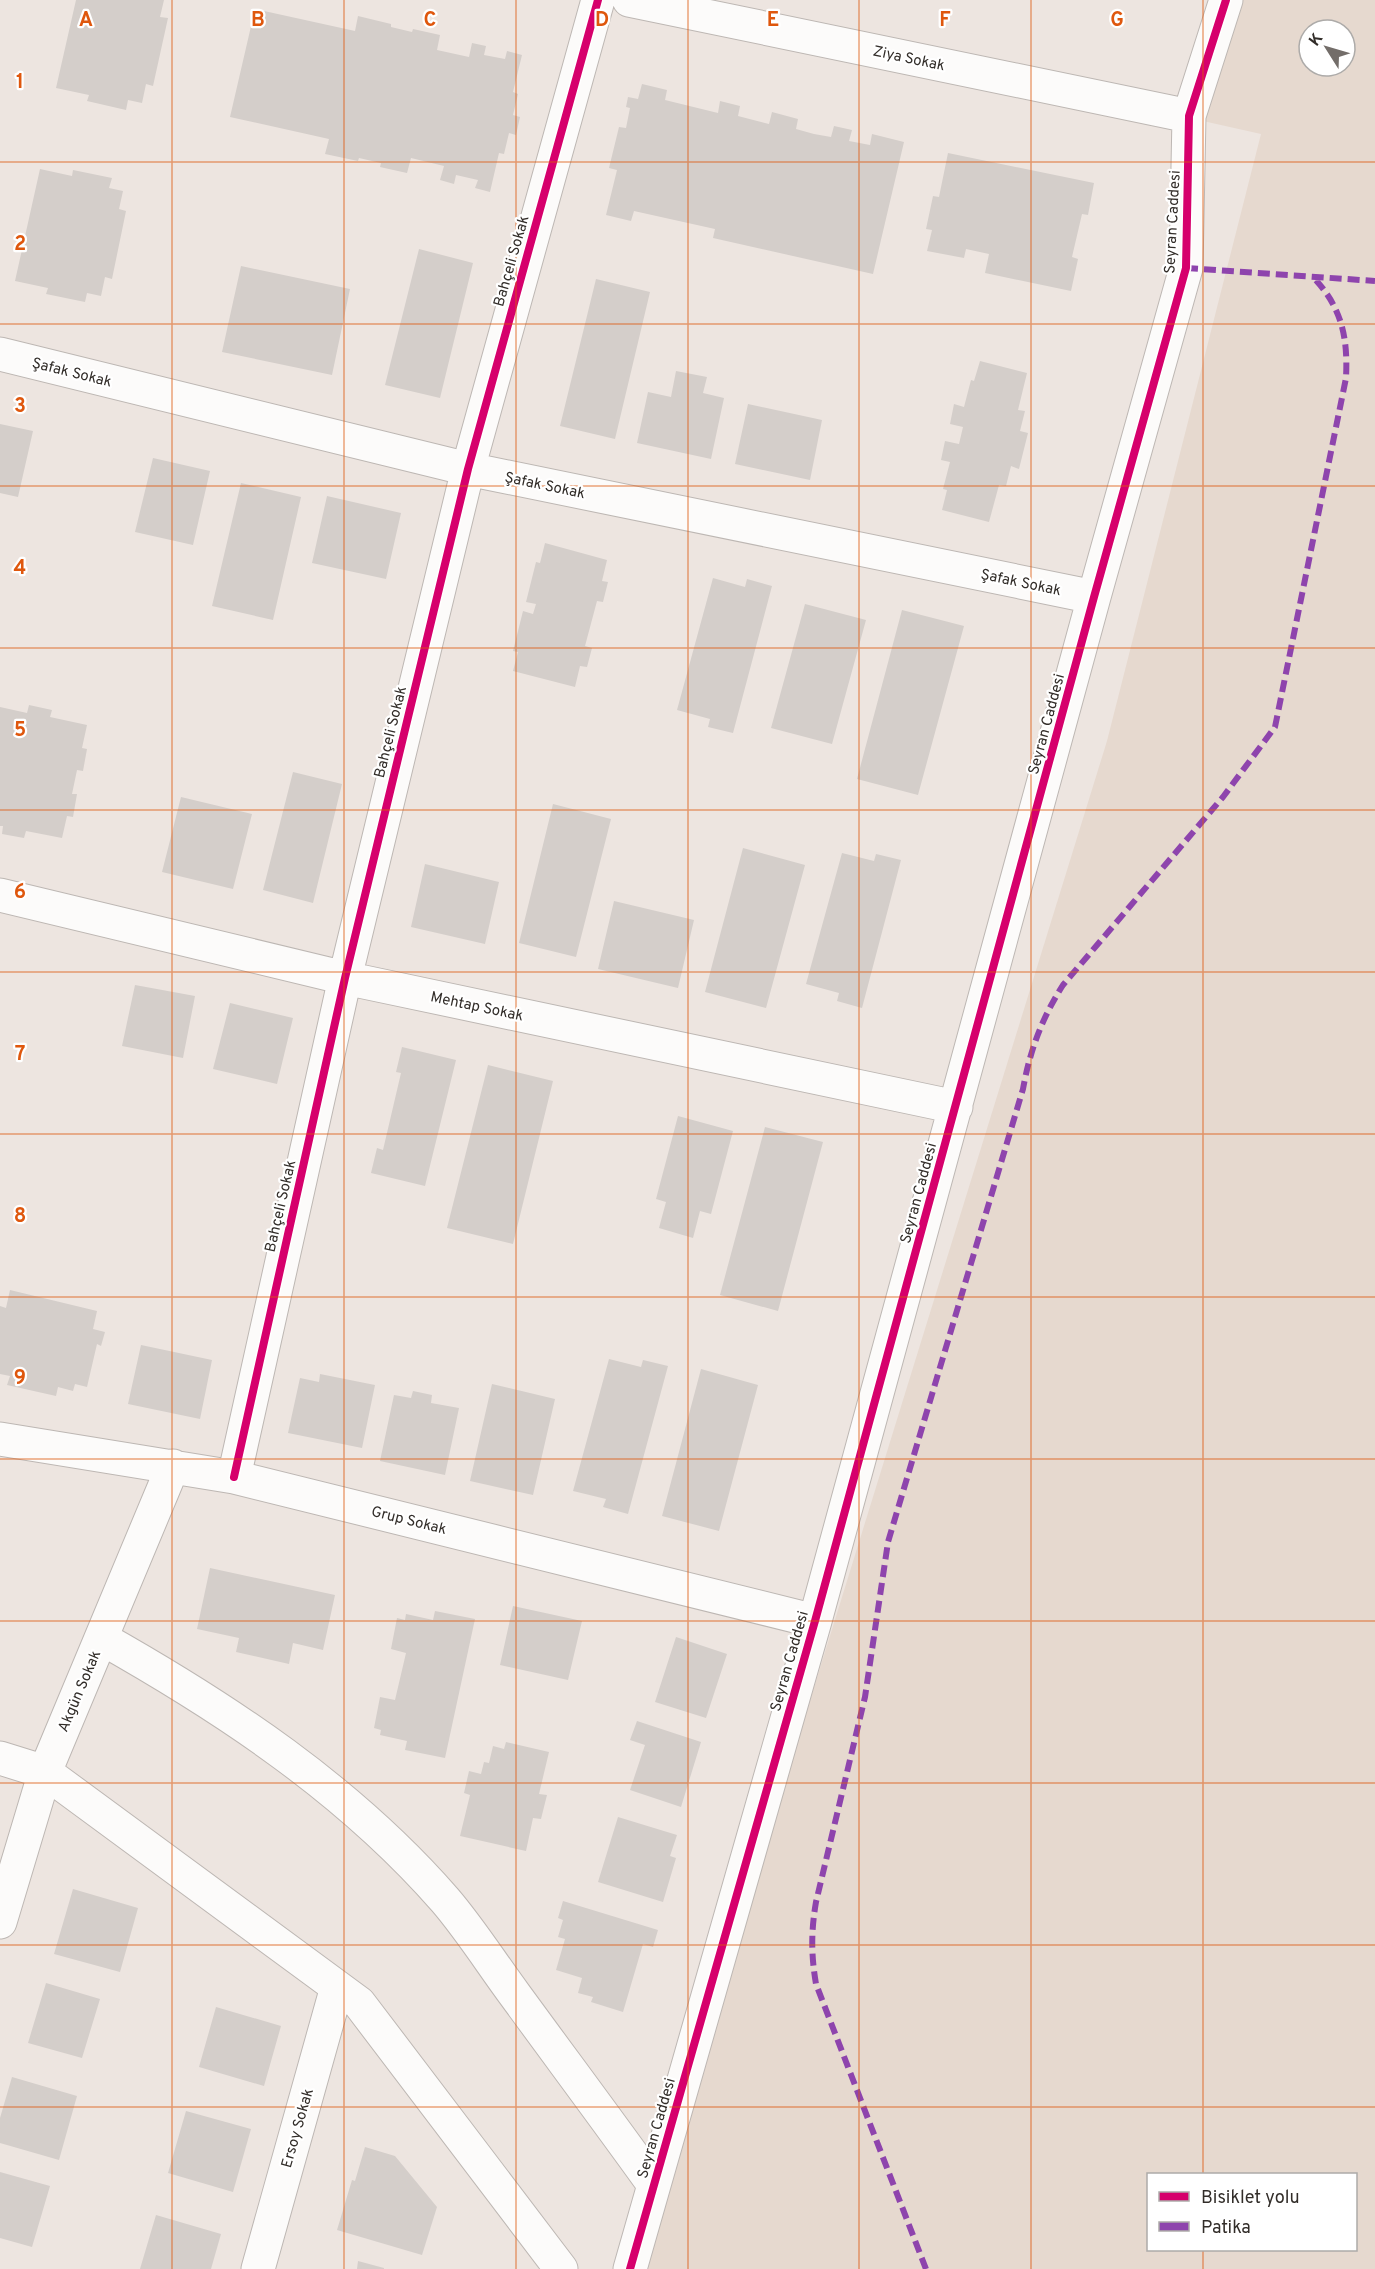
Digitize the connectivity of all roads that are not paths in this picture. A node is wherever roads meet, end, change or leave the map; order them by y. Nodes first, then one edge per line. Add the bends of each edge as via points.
1 (598, 0) edge
2 (629, 0) edge
3 (1226, 0) edge
4 (1189, 116) junction
5 (0, 354) edge
6 (468, 469) junction
7 (1094, 597) junction
8 (0, 895) edge
9 (345, 978) junction
10 (956, 1107) junction
11 (0, 1439) edge
12 (173, 1466) junction
13 (234, 1477) junction
14 (815, 1621) junction
15 (101, 1638) junction
16 (0, 1758) edge
17 (45, 1772) junction
18 (0, 1922) edge
19 (337, 1987) junction
20 (654, 2185) junction
21 (258, 2269) edge
22 (561, 2269) edge
23 (630, 2269) edge

1 - 6 street, Bahçeli Sokak
2 - 4 street, Ziya Sokak
3 - 4 street, Seyran Caddesi
4 - 7 street, Seyran Caddesi via 1186,268
5 - 6 street, Şafak Sokak
6 - 7 street, Şafak Sokak
6 - 9 street, Bahçeli Sokak
7 - 10 street, Seyran Caddesi
8 - 9 street, Mehtap Sokak
9 - 10 street, Mehtap Sokak
9 - 13 street, Bahçeli Sokak
10 - 14 street, Seyran Caddesi
11 - 12 street, Grup Sokak
12 - 13 street, Grup Sokak
12 - 15 street, Akgün Sokak
13 - 14 street, Grup Sokak
14 - 20 street, Seyran Caddesi
15 - 17 street, Akgün Sokak
15 - 20 street via 244,1724 341,1800 399,1852 446,1901
16 - 17 street
17 - 18 street, Akgün Sokak
17 - 19 street
19 - 21 street, Ersoy Sokak
19 - 22 street via 359,2003
20 - 23 street, Seyran Caddesi

